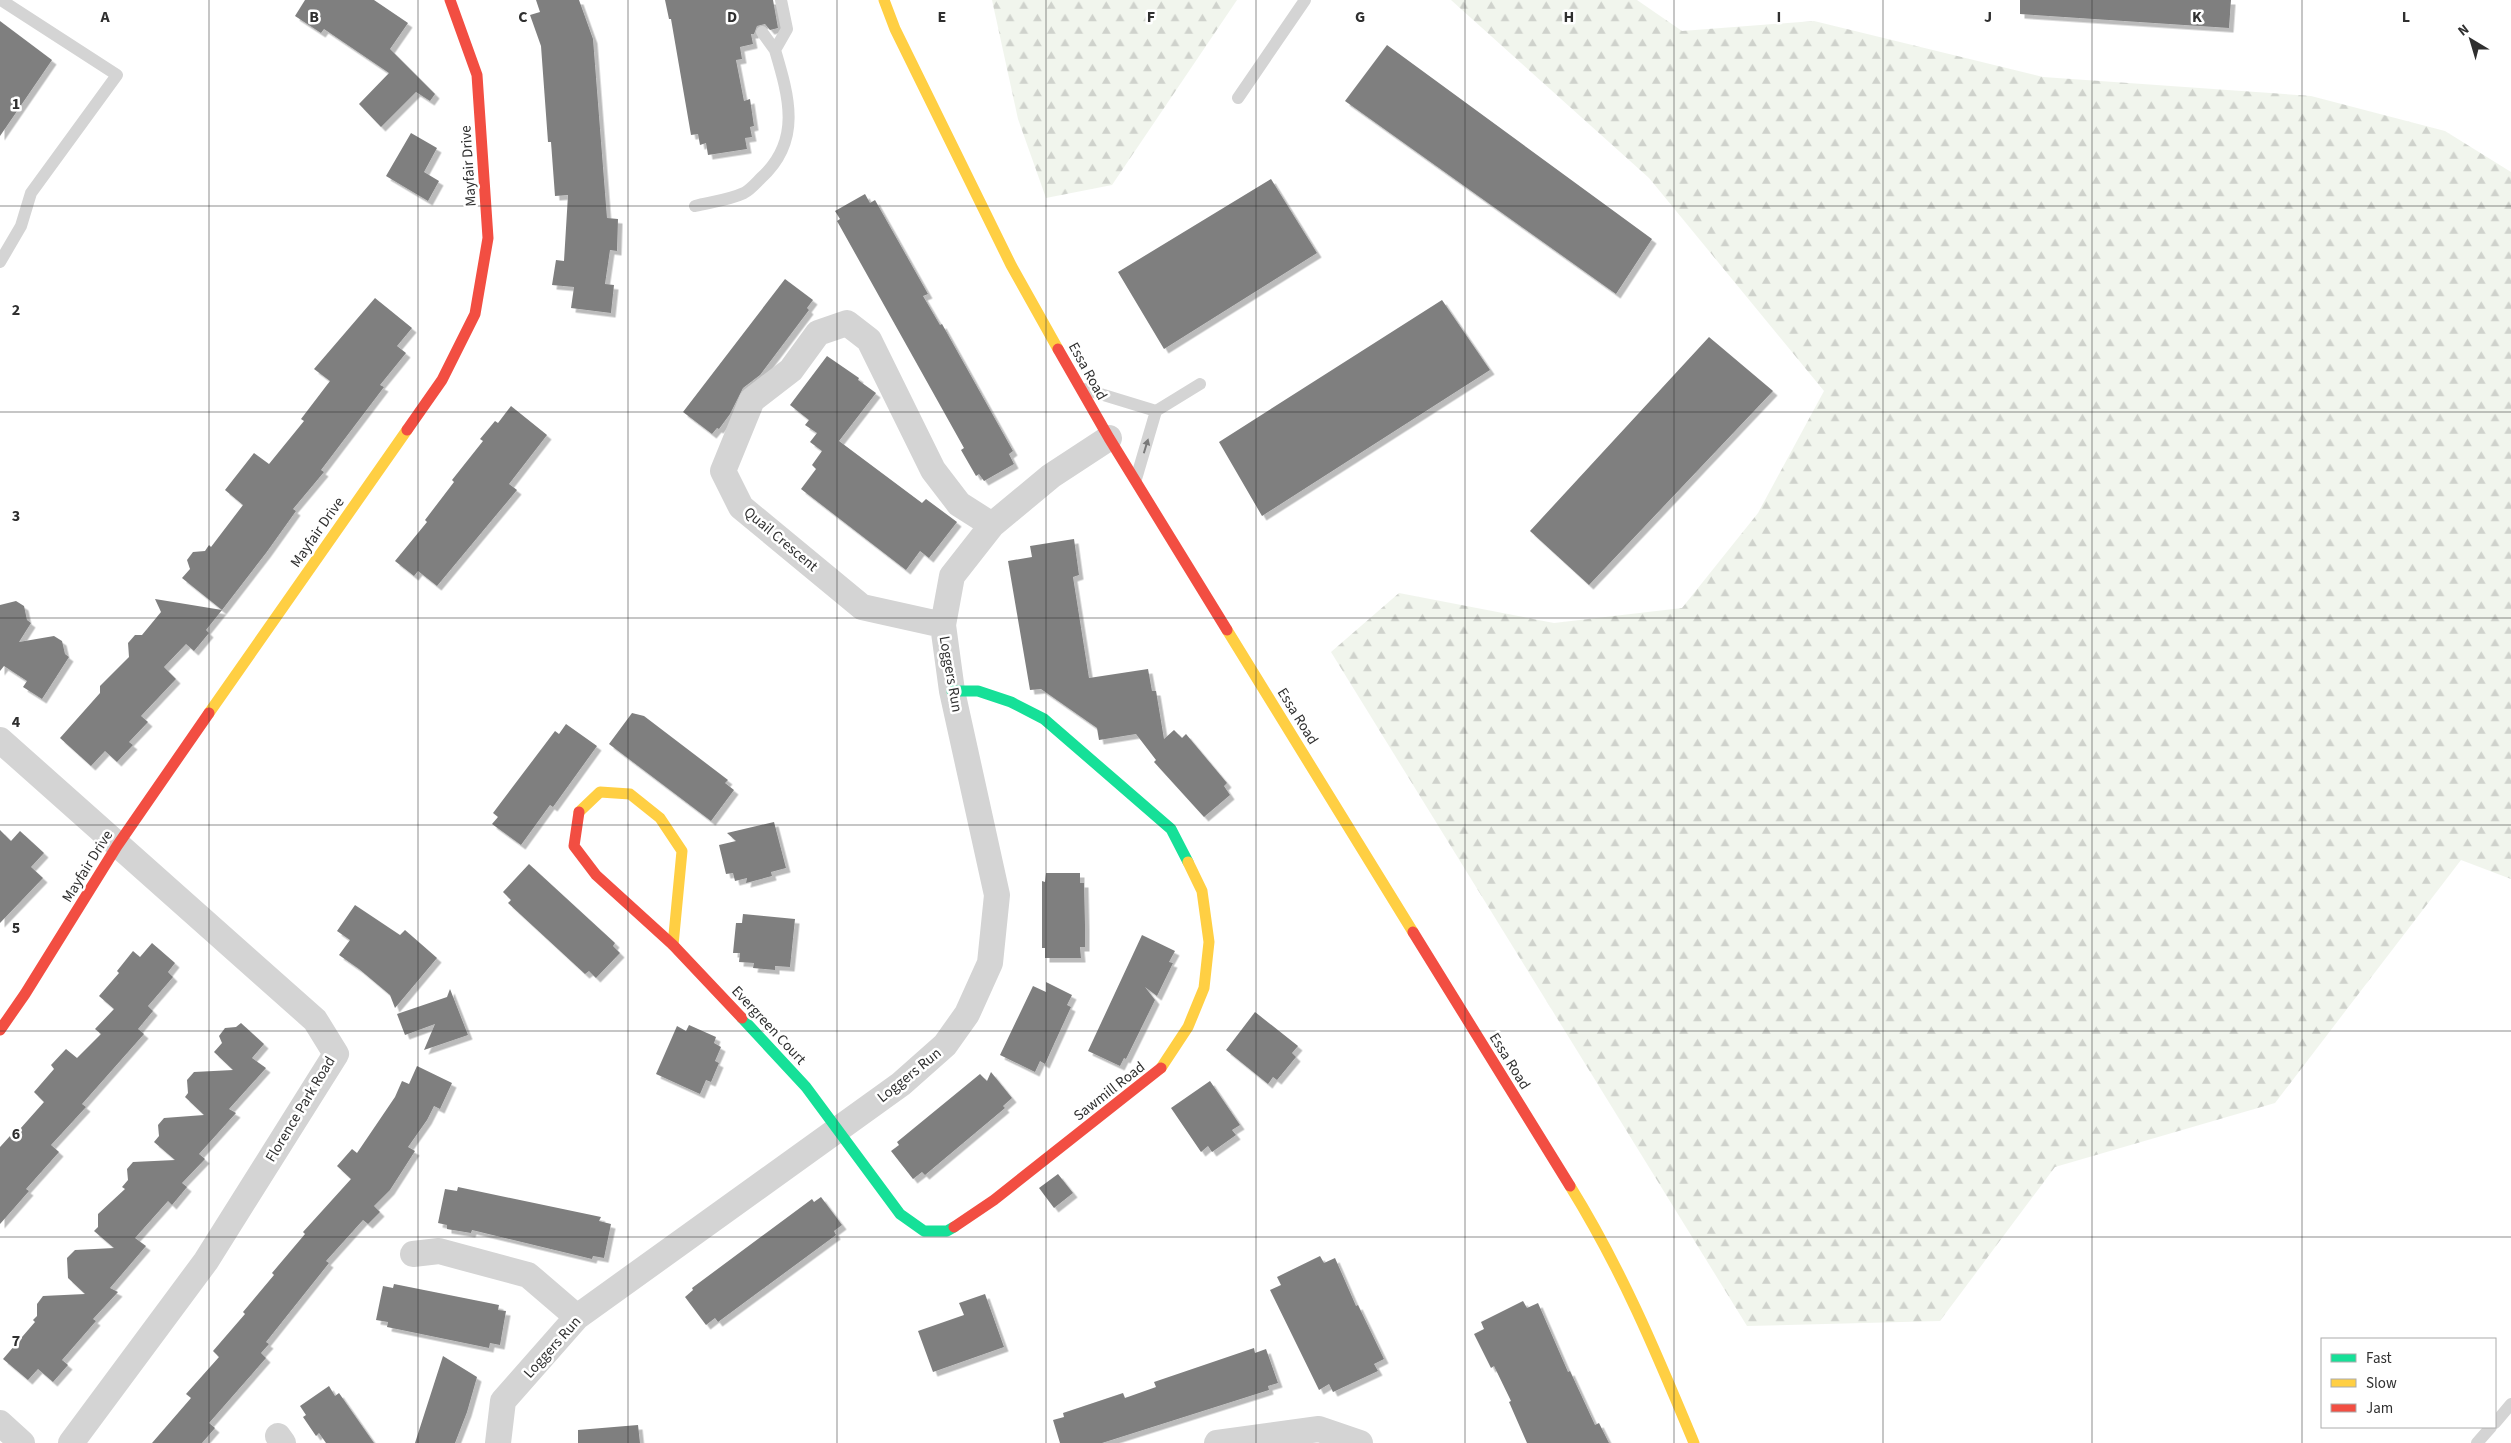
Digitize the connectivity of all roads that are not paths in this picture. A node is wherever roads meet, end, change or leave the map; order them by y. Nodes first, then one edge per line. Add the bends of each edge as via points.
1 (1, 0) edge
2 (450, 0) edge
3 (781, 0) edge
4 (884, 0) edge
5 (1305, 0) edge
6 (762, 32) dead end
7 (775, 50) junction
8 (1238, 98) dead end
9 (696, 206) dead end
10 (0, 262) edge
11 (1200, 384) dead end
12 (1080, 388) junction
13 (1156, 411) junction
14 (1109, 438) junction
15 (1135, 480) junction
16 (992, 525) junction
17 (943, 625) junction
18 (952, 691) junction
19 (0, 740) edge
20 (117, 846) junction
21 (673, 945) junction
22 (0, 1030) edge
23 (837, 1131) junction
24 (413, 1254) dead end
25 (577, 1317) junction
26 (2511, 1404) edge
27 (2496, 1422) edge
28 (0, 1423) edge
29 (2490, 1428) edge
30 (22, 1443) edge
31 (71, 1443) edge
32 (498, 1443) edge
33 (1217, 1443) edge
34 (1360, 1443) edge
35 (1694, 1443) edge
36 (2477, 1443) edge

1 - 10 lane via 116,75 31,193 21,226
2 - 20 street, Mayfair Drive via 477,75 488,238 475,314 442,380
3 - 7 lane via 787,29
4 - 12 street, Essa Road via 895,29 1012,265
5 - 8 lane
6 - 7 lane
7 - 9 lane via 788,102 785,146 773,167 744,193
11 - 13 lane
12 - 13 lane
12 - 14 street, Essa Road
15 -> 13 lane
14 - 15 street, Essa Road
14 - 16 street, Loggers Run via 1051,476
15 - 35 street, Essa Road via 1602,1239 1644,1322
16 - 17 street, Loggers Run via 952,576
16 - 17 street, Quail Crescent via 959,504 934,470 869,340 847,323 818,333 791,370 752,400 723,471 741,507 862,606
17 - 18 street, Loggers Run
18 - 23 street, Loggers Run via 997,895 990,962 967,1014 945,1046 901,1084
18 - 23 street, Sawmill Road via 978,691 1011,702 1044,719 1171,829 1202,891 1209,942 1204,988 1188,1027 1158,1072 994,1200 947,1231 924,1231 900,1214
19 - 20 street, Florence Park Road
20 - 22 street, Mayfair Drive
20 - 31 street, Florence Park Road via 315,1020 336,1054 206,1261
21 - 21 street, Evergreen Court via 682,851 660,818 630,794 600,792 578,813 574,846 596,875
21 - 23 street, Evergreen Court via 806,1087
23 - 25 street, Loggers Run
24 - 25 street via 439,1250 528,1275
25 - 32 street, Loggers Run via 504,1401
26 - 27 lane
28 - 30 street
29 - 36 lane
33 - 34 street via 1319,1429

